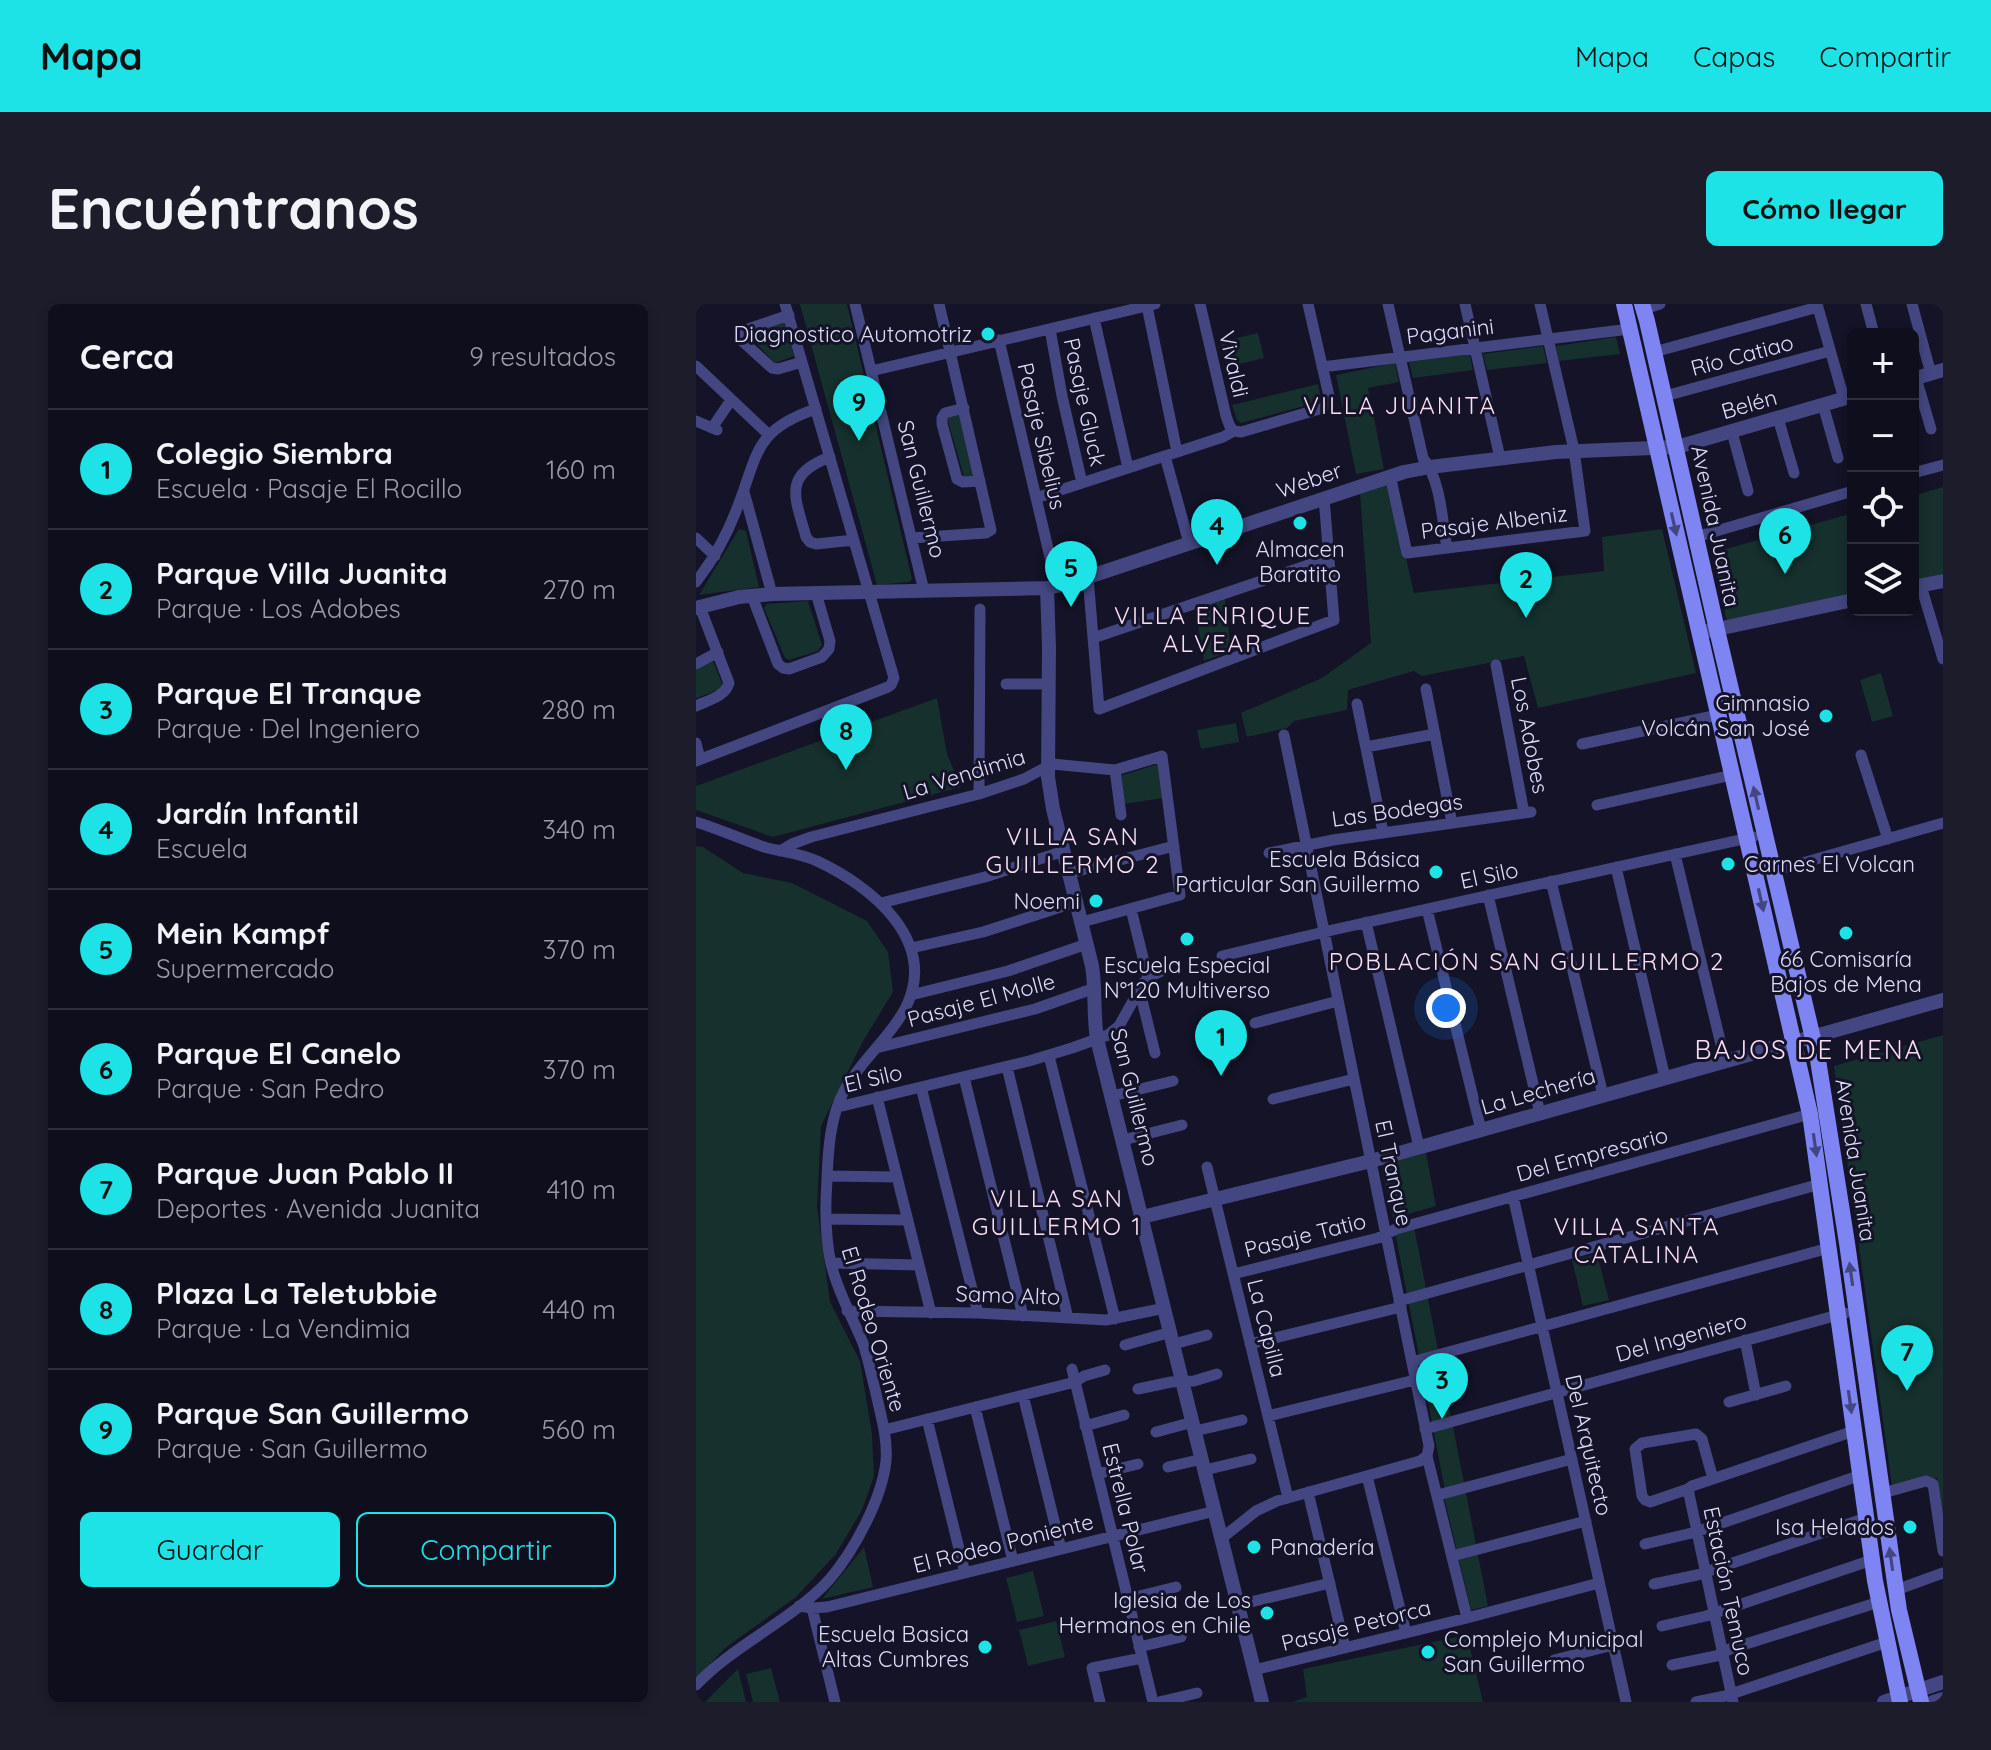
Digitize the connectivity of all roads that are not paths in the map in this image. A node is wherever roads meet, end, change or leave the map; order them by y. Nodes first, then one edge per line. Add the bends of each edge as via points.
1 (855, 304) edge
2 (939, 304) edge
3 (1200, 304) edge
4 (1308, 304) edge
5 (1388, 304) edge
6 (1465, 304) edge
7 (1540, 304) edge
8 (1624, 304) edge
9 (1866, 304) edge
10 (1912, 304) edge
11 (1151, 305) edge
12 (1648, 306) edge
13 (1817, 306) edge
14 (787, 310) edge
15 (1094, 318) junction
16 (1872, 328) edge
17 (1050, 329) junction
18 (1630, 329) junction
19 (1548, 339) junction
20 (999, 340) junction
21 (1475, 348) junction
22 (1830, 351) junction
23 (951, 352) junction
24 (1654, 352) junction
25 (1400, 357) junction
26 (802, 362) junction
27 (696, 366) edge
28 (1322, 367) junction
29 (871, 371) junction
30 (1926, 375) edge
31 (1847, 395) edge
32 (1665, 396) junction
33 (1847, 398) edge
34 (731, 400) junction
35 (1823, 405) junction
36 (964, 408) junction
37 (816, 409) junction
38 (1778, 418) junction
39 (696, 421) edge
40 (1931, 429) dead end
41 (1234, 431) junction
42 (1732, 432) junction
43 (769, 435) junction
44 (1677, 447) junction
45 (1657, 448) junction
46 (1574, 450) junction
47 (1177, 452) junction
48 (1165, 456) junction
49 (830, 457) junction
50 (1500, 458) junction
51 (1838, 458) dead end
52 (1943, 465) edge
53 (1430, 467) junction
54 (1128, 468) junction
55 (1917, 472) edge
56 (1794, 473) dead end
57 (1390, 475) junction
58 (980, 481) junction
59 (1082, 483) junction
60 (744, 491) junction
61 (1748, 491) dead end
62 (1847, 493) edge
63 (1036, 498) junction
64 (1324, 498) junction
65 (1696, 537) junction
66 (696, 538) edge
67 (911, 538) junction
68 (854, 540) junction
69 (1189, 543) junction
70 (1447, 548) junction
71 (715, 556) junction
72 (1329, 558) junction
73 (1088, 577) junction
74 (1943, 581) edge
75 (696, 582) edge
76 (1919, 586) edge
77 (1052, 588) junction
78 (924, 591) junction
79 (869, 592) junction
80 (1919, 592) edge
81 (816, 593) junction
82 (772, 594) junction
83 (752, 596) junction
84 (1847, 601) edge
85 (698, 608) edge
86 (980, 609) dead end
87 (1717, 630) junction
88 (1699, 633) junction
89 (1093, 638) junction
90 (718, 652) junction
91 (1943, 659) edge
92 (696, 664) edge
93 (1496, 665) dead end
94 (1006, 684) dead end
95 (1048, 684) junction
96 (1426, 689) dead end
97 (1357, 704) dead end
98 (696, 706) edge
99 (1718, 715) junction
100 (1435, 734) junction
101 (1284, 735) dead end
102 (696, 743) edge
103 (1582, 744) dead end
104 (1366, 747) junction
105 (1861, 755) dead end
106 (698, 760) edge
107 (1048, 767) junction
108 (1115, 770) junction
109 (1732, 775) junction
110 (979, 794) junction
111 (1597, 805) dead end
112 (1528, 812) joint
113 (1121, 815) dead end
114 (696, 822) edge
115 (1452, 823) junction
116 (1943, 823) edge
117 (1383, 832) junction
118 (1765, 834) junction
119 (1747, 838) junction
120 (1888, 839) junction
121 (1306, 844) junction
122 (1174, 846) junction
123 (780, 851) junction
124 (1064, 851) junction
125 (1269, 853) dead end
126 (1675, 854) junction
127 (1616, 867) junction
128 (1774, 871) junction
129 (1070, 873) junction
130 (1551, 881) junction
131 (1488, 895) junction
132 (1076, 902) junction
133 (881, 903) junction
134 (1131, 909) junction
135 (1427, 909) junction
136 (1082, 922) junction
137 (1366, 922) junction
138 (1323, 932) junction
139 (1087, 944) junction
140 (911, 948) junction
141 (1222, 956) dead end
142 (1166, 969) dead end
143 (1148, 978) junction
144 (1095, 988) junction
145 (1139, 988) junction
146 (911, 995) junction
147 (1943, 1000) edge
148 (1338, 1001) junction
149 (1255, 1023) dead end
150 (1813, 1037) junction
151 (1097, 1039) junction
152 (1794, 1041) junction
153 (876, 1048) junction
154 (1155, 1053) dead end
155 (1049, 1056) junction
156 (1725, 1061) junction
157 (1007, 1067) junction
158 (964, 1077) junction
159 (1665, 1078) junction
160 (1354, 1079) junction
161 (1173, 1081) dead end
162 (921, 1087) junction
163 (1603, 1095) junction
164 (1112, 1096) junction
165 (877, 1097) junction
166 (1273, 1099) dead end
167 (838, 1107) junction
168 (1540, 1113) junction
169 (1810, 1114) junction
170 (1182, 1125) dead end
171 (1481, 1130) junction
172 (1123, 1140) junction
173 (1419, 1147) junction
174 (1371, 1161) junction
175 (1207, 1167) dead end
176 (827, 1176) junction
177 (897, 1177) junction
178 (1820, 1184) junction
179 (1513, 1196) junction
180 (1215, 1199) junction
181 (1142, 1217) junction
182 (826, 1219) junction
183 (908, 1220) junction
184 (1386, 1234) junction
185 (1829, 1248) junction
186 (831, 1263) junction
187 (919, 1265) junction
188 (1528, 1265) junction
189 (1233, 1274) junction
190 (1400, 1304) junction
191 (1165, 1308) junction
192 (1856, 1310) junction
193 (847, 1311) junction
194 (931, 1313) junction
195 (978, 1313) junction
196 (1838, 1315) junction
197 (1023, 1316) junction
198 (1068, 1318) junction
199 (1115, 1319) junction
200 (1542, 1327) junction
201 (1207, 1335) dead end
202 (1172, 1338) junction
203 (1745, 1340) junction
204 (1250, 1344) junction
205 (1125, 1345) dead end
206 (1412, 1362) junction
207 (1072, 1369) dead end
208 (1105, 1370) dead end
209 (1217, 1374) dead end
210 (1415, 1380) junction
211 (1183, 1381) junction
212 (1075, 1382) junction
213 (1786, 1386) dead end
214 (1138, 1389) dead end
215 (1557, 1392) junction
216 (1023, 1395) junction
217 (1756, 1395) junction
218 (1729, 1402) dead end
219 (975, 1407) junction
220 (1124, 1415) dead end
221 (1268, 1416) junction
222 (927, 1419) junction
223 (1242, 1420) dead end
224 (1085, 1426) junction
225 (1194, 1427) junction
226 (1425, 1429) junction
227 (884, 1430) junction
228 (1854, 1431) junction
229 (1156, 1432) dead end
230 (1427, 1456) junction
231 (1251, 1459) dead end
232 (1572, 1459) junction
233 (1138, 1464) dead end
234 (1204, 1464) junction
235 (1168, 1467) dead end
236 (1097, 1474) junction
237 (1861, 1475) junction
238 (1367, 1476) junction
239 (1713, 1479) junction
240 (1688, 1489) junction
241 (1308, 1492) junction
242 (1883, 1493) junction
243 (1438, 1495) junction
244 (1288, 1498) junction
245 (1215, 1511) junction
246 (1866, 1518) junction
247 (1586, 1521) junction
248 (1696, 1532) junction
249 (1112, 1537) junction
250 (1222, 1538) junction
251 (1645, 1544) dead end
252 (1061, 1549) junction
253 (1943, 1551) edge
254 (1452, 1556) junction
255 (1872, 1560) junction
256 (1013, 1561) junction
257 (1704, 1572) junction
258 (965, 1573) junction
259 (1943, 1573) edge
260 (1330, 1583) junction
261 (1599, 1583) junction
262 (1654, 1584) dead end
263 (1176, 1587) dead end
264 (1896, 1590) junction
265 (1127, 1599) junction
266 (1879, 1602) junction
267 (1238, 1605) junction
268 (805, 1607) junction
269 (1713, 1613) junction
270 (1467, 1618) junction
271 (1662, 1626) dead end
272 (1406, 1633) junction
273 (1181, 1637) dead end
274 (1887, 1642) junction
275 (1613, 1645) junction
276 (1345, 1648) junction
277 (1140, 1652) junction
278 (1722, 1653) junction
279 (1554, 1660) dead end
280 (1672, 1665) dead end
281 (1254, 1670) junction
282 (1943, 1682) edge
283 (696, 1685) edge
284 (1197, 1693) dead end
285 (1919, 1696) edge
286 (1732, 1698) edge
287 (1943, 1699) edge
288 (1895, 1700) edge
289 (835, 1702) edge
290 (1100, 1702) edge
291 (1156, 1702) edge
292 (1262, 1702) edge
293 (1626, 1702) edge
294 (1696, 1702) edge
295 (1933, 1702) edge

1 - 29 street, San Guillermo
2 - 23 street
3 - 41 street, Vivaldi via 1223,407
4 - 28 street
5 - 25 street
6 - 21 street
7 - 19 street
8 - 18 main road, Avenida Juanita
9 - 16 street
10 - 30 street
11 - 15 street
11 - 47 street
12 - 24 main road, Avenida Juanita
13 - 22 street
13 - 24 street
14 - 26 street
14 - 26 street via 745,330 741,340 772,368
15 - 17 street
15 - 54 street
17 - 20 street
17 - 59 street, Pasaje Gluck
18 - 19 street, Paganini
18 - 45 main road, Avenida Juanita
19 - 21 street, Paganini
19 - 46 street
20 - 23 street
20 - 63 street, Pasaje Sibelius
21 - 25 street, Paganini
21 - 50 street
22 - 31 street
22 - 32 street, Río Catiao
23 - 29 street
23 - 36 street
24 - 32 main road, Avenida Juanita
25 - 28 street, Paganini
25 - 53 street via 1423,458
26 - 37 street
27 - 34 street
28 - 41 street via 1329,396 1320,410
29 - 67 street, San Guillermo
30 - 40 street
32 - 44 main road, Avenida Juanita
33 - 35 street, Belén
34 - 39 street via 715,429
34 - 43 street
35 - 38 street, Belén
35 - 51 street
36 - 58 street
36 - 58 street via 947,412 942,421 955,477
37 - 43 street
37 - 49 street
38 - 42 street, Belén
38 - 56 street
41 - 47 street
42 - 44 street, Belén
42 - 61 street
43 - 60 street
44 - 45 street, Belén
44 - 65 main road, Avenida Juanita
45 - 46 street, Weber
45 -> 88 main road, Avenida Juanita
46 - 50 street, Weber
46 - 70 street, Pasaje Albeniz via 1585,531
47 - 48 street
48 - 54 street
48 - 69 street
49 - 68 street
49 - 68 street via 808,467 796,485 806,537 816,544
50 - 53 street, Weber
52 - 55 street
53 - 57 street, Weber
53 - 70 street
54 - 59 street
57 - 64 street, Weber
57 - 70 street, Pasaje Albeniz via 1407,553
58 - 67 street via 990,531
59 - 63 street
60 - 71 street
60 - 82 street
62 - 65 street
63 - 77 street, Pasaje Sibelius
64 - 69 street, Weber
64 - 72 street
65 - 87 main road, Avenida Juanita
66 - 71 street
67 - 78 street, San Guillermo
68 - 79 street
69 - 73 street, Weber
71 - 75 street
72 - 89 street
72 - 89 street via 1334,620 1099,709
73 - 77 street, Weber
73 - 89 street
74 - 76 street
77 - 78 street, Weber
77 - 95 street, San Guillermo
78 - 79 street, Weber
79 - 81 street, Weber
79 - 106 street via 894,674 888,687
80 - 91 street
81 - 82 street, Weber
81 - 83 street via 829,649 822,657 789,669 778,664
82 - 83 street, Weber
83 - 85 street, Weber
84 - 87 street
85 - 90 street
86 - 110 street
87 - 88 street
118 -> 87 main road, Avenida Juanita
88 - 99 main road, Avenida Juanita
90 - 92 street
90 - 98 street via 729,687
93 - 112 street, Los Adobes
94 - 95 street
95 - 107 street, San Guillermo
96 - 100 street
97 - 104 street
99 - 103 street
99 - 109 main road, Avenida Juanita
100 - 104 street
100 - 115 street
101 - 121 street, El Tranque
102 - 106 street
104 - 117 street
105 - 120 street
107 - 108 street, La Vendimia
107 - 110 street, La Vendimia
107 - 124 street, San Guillermo
108 - 113 street
108 - 122 street, La Vendimia via 1162,756
109 - 111 street
109 - 119 main road, Avenida Juanita
110 - 123 street, La Vendimia via 811,837
112 - 115 street, Las Bodegas
114 - 123 street
115 - 117 street, Las Bodegas
116 - 120 street
117 - 121 street, Las Bodegas
118 - 119 street, El Silo
118 - 128 main road, Avenida Juanita
119 - 126 street, El Silo
119 -> 152 main road, Avenida Juanita
120 - 128 street
121 - 125 street, Las Bodegas
121 - 138 street, El Tranque
122 - 129 street
122 - 134 street via 1180,895
123 - 133 street via 824,865
124 - 129 street, San Guillermo
124 - 133 street
126 - 127 street, El Silo
126 - 156 street
127 - 130 street, El Silo
127 - 159 street
128 - 150 main road, Avenida Juanita
129 - 132 street, San Guillermo
130 - 131 street, El Silo
130 - 163 street
131 - 135 street, El Silo
131 - 168 street
132 - 136 street, San Guillermo
132 - 140 street
133 - 140 street
134 - 136 street
134 - 143 street
135 - 137 street, El Silo
135 - 171 street
136 - 139 street, San Guillermo
137 - 138 street, El Silo
137 - 173 street
138 - 141 street, El Silo
138 - 148 street, El Tranque
139 - 144 street, San Guillermo
139 - 146 street
140 - 146 street, El Rodeo Oriente
142 - 143 street, El Silo
143 - 145 street, El Silo
144 - 151 street, San Guillermo
144 - 153 street, Pasaje El Molle via 1035,1009
145 - 151 street, El Silo via 1119,1026
145 - 154 street
146 - 153 street, El Rodeo Oriente
147 - 150 street, La Lechería
148 - 149 street
148 - 160 street, El Tranque
150 - 152 street, La Lechería
192 -> 150 main road, Avenida Juanita
151 - 155 street, El Silo
151 - 164 street, San Guillermo
152 - 156 street, La Lechería
152 - 169 main road, Avenida Juanita
153 - 167 street, El Rodeo Oriente
155 - 157 street, El Silo
155 - 199 street
156 - 159 street, La Lechería
157 - 158 street, El Silo
157 - 198 street
158 - 162 street, El Silo
158 - 197 street
159 - 163 street, La Lechería
160 - 166 street
160 - 174 street, El Tranque
161 - 164 street
162 - 165 street, El Silo
162 - 195 street
163 - 168 street, La Lechería
164 - 172 street, San Guillermo
165 - 167 street, El Silo
165 - 177 street
167 - 176 street, El Rodeo Oriente
168 - 171 street, La Lechería
169 -> 178 main road, Avenida Juanita
169 - 179 street, Del Empresario
170 - 172 street
171 - 173 street, La Lechería
172 - 181 street, San Guillermo
173 - 174 street, La Lechería
174 - 180 street, La Lechería
174 - 184 street, El Tranque
175 - 180 street, La Capilla
176 - 177 street
176 - 182 street, El Rodeo Oriente
177 - 183 street
178 - 185 main road, Avenida Juanita
178 - 188 street
179 - 184 street, Del Empresario
179 - 188 street, Del Arquitecto
180 - 181 street, La Lechería
180 - 189 street, La Capilla
181 - 191 street, San Guillermo
182 - 183 street
182 - 186 street, El Rodeo Oriente
183 - 187 street
184 - 189 street, Pasaje Tatio
184 - 190 street, El Tranque
185 - 196 main road, Avenida Juanita
185 - 200 street
186 - 187 street
186 - 193 street, El Rodeo Oriente
187 - 194 street
188 - 190 street
188 - 200 street, Del Arquitecto
189 - 204 street, La Capilla
190 - 204 street
190 - 206 street, El Tranque
191 - 199 street, Samo Alto
191 - 202 street, San Guillermo
192 - 196 street, Del Ingeniero
192 - 242 main road, Avenida Juanita
193 - 194 street, Samo Alto
193 - 227 street, El Rodeo Oriente via 863,1345
194 - 195 street, Samo Alto
195 - 197 street, Samo Alto
196 - 203 street, Del Ingeniero
196 -> 228 main road, Avenida Juanita
197 - 198 street, Samo Alto
198 - 199 street, Samo Alto
200 - 206 street
200 - 215 street, Del Arquitecto
201 - 202 street
202 - 205 street
202 - 211 street, San Guillermo
203 - 215 street, Del Ingeniero
203 - 217 street
204 - 221 street, La Capilla
206 - 210 street, El Tranque
207 - 212 street, Estrella Polar
208 - 212 street
209 - 211 street
210 - 221 street
210 - 226 street, El Tranque
211 - 214 street
211 - 225 street, San Guillermo
212 - 216 street
212 - 224 street, Estrella Polar
213 - 217 street
215 - 226 street, Del Ingeniero
215 - 232 street, Del Arquitecto
216 - 219 street
216 - 252 street
217 - 218 street
219 - 222 street
219 - 256 street
220 - 224 street
221 - 244 street, La Capilla
222 - 227 street
222 - 258 street
223 - 225 street
224 - 236 street, Estrella Polar
225 - 229 street
225 - 234 street, San Guillermo
226 - 230 street, El Tranque
227 - 268 street, El Rodeo Oriente via 885,1463 869,1516 837,1570
228 - 237 main road, Avenida Juanita
228 - 239 street, Estación Temuco
230 - 238 street
230 - 243 street, El Tranque
231 - 234 street
232 - 243 street
232 - 247 street, Del Arquitecto
233 - 236 street
234 - 235 street
234 - 245 street, San Guillermo
236 - 249 street, Estrella Polar
237 - 246 main road, Avenida Juanita
237 - 248 street
238 - 241 street
238 - 272 street
239 - 240 street, Estación Temuco
239 - 240 street, Estación Temuco via 1699,1435 1637,1446 1645,1500
240 - 248 street, Estación Temuco
241 - 244 street
241 - 260 street
242 - 253 street via 1931,1482
264 -> 242 main road, Avenida Juanita
243 - 254 street, El Tranque
244 - 250 street via 1256,1511
245 - 249 street, El Rodeo Poniente
245 - 250 street, San Guillermo
246 - 255 main road, Avenida Juanita
246 - 257 street
247 - 254 street
247 - 261 street, Del Arquitecto
248 - 251 street
248 - 257 street, Estación Temuco
249 - 252 street, El Rodeo Poniente
249 - 265 street, Estrella Polar
250 - 267 street, San Guillermo
252 - 256 street, El Rodeo Poniente
254 - 270 street, El Tranque
255 - 266 main road, Avenida Juanita
255 - 269 street
256 - 258 street, El Rodeo Poniente
257 - 262 street
257 - 269 street, Estación Temuco
258 - 268 street, El Rodeo Poniente via 827,1607
259 - 264 street
260 - 267 street
260 - 276 street
261 - 270 street, Pasaje Petorca
261 - 275 street, Del Arquitecto
263 - 265 street
264 - 285 main road, Avenida Juanita
265 - 277 street, Estrella Polar
266 - 274 main road, Avenida Juanita
266 - 278 street
267 - 281 street, San Guillermo
268 - 283 street, El Rodeo Oriente
268 - 289 street
269 - 271 street
269 - 278 street, Estación Temuco
270 - 272 street, Pasaje Petorca
272 - 276 street, Pasaje Petorca
273 - 277 street
274 - 286 street
274 - 288 main road, Avenida Juanita
275 - 279 street
275 - 293 street, Del Arquitecto
276 - 281 street, Pasaje Petorca
277 - 290 street via 1092,1668
277 - 291 street, Estrella Polar
278 - 280 street
278 - 286 street, Estación Temuco
281 - 292 street, San Guillermo
282 - 285 street
284 - 291 street
285 - 288 street
286 - 294 street
287 - 295 street

